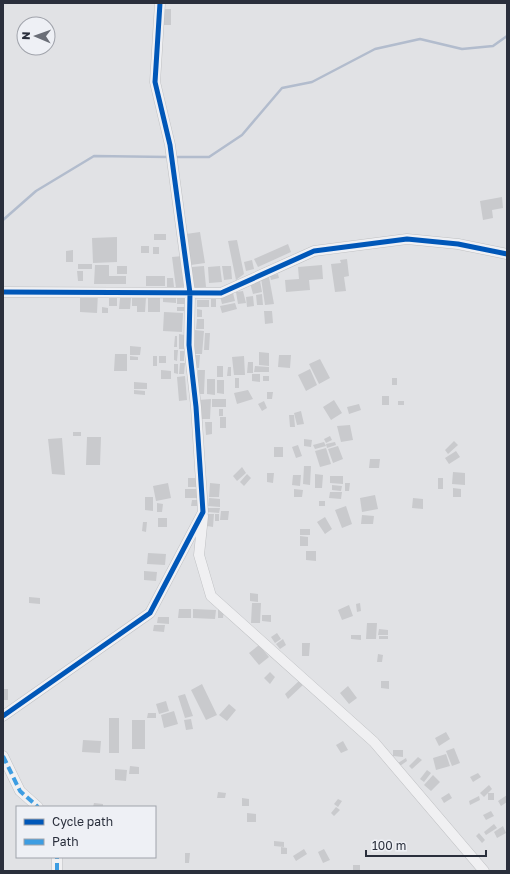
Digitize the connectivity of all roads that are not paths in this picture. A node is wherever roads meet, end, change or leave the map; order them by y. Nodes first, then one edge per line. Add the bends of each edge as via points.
1 (160, 3) edge
2 (507, 254) edge
3 (3, 292) edge
4 (190, 293) junction
5 (203, 512) junction
6 (3, 716) edge
7 (3, 756) edge
8 (37, 806) edge
9 (57, 858) edge
10 (57, 871) edge
11 (484, 871) edge

1 - 4 street via 155,82 170,145
2 - 4 street via 458,244 407,239 314,251 221,293
3 - 4 street
4 - 5 street via 189,345
5 - 6 street via 150,613
5 - 11 street via 199,555 212,596 374,742
7 - 8 street via 20,791
9 - 10 street

